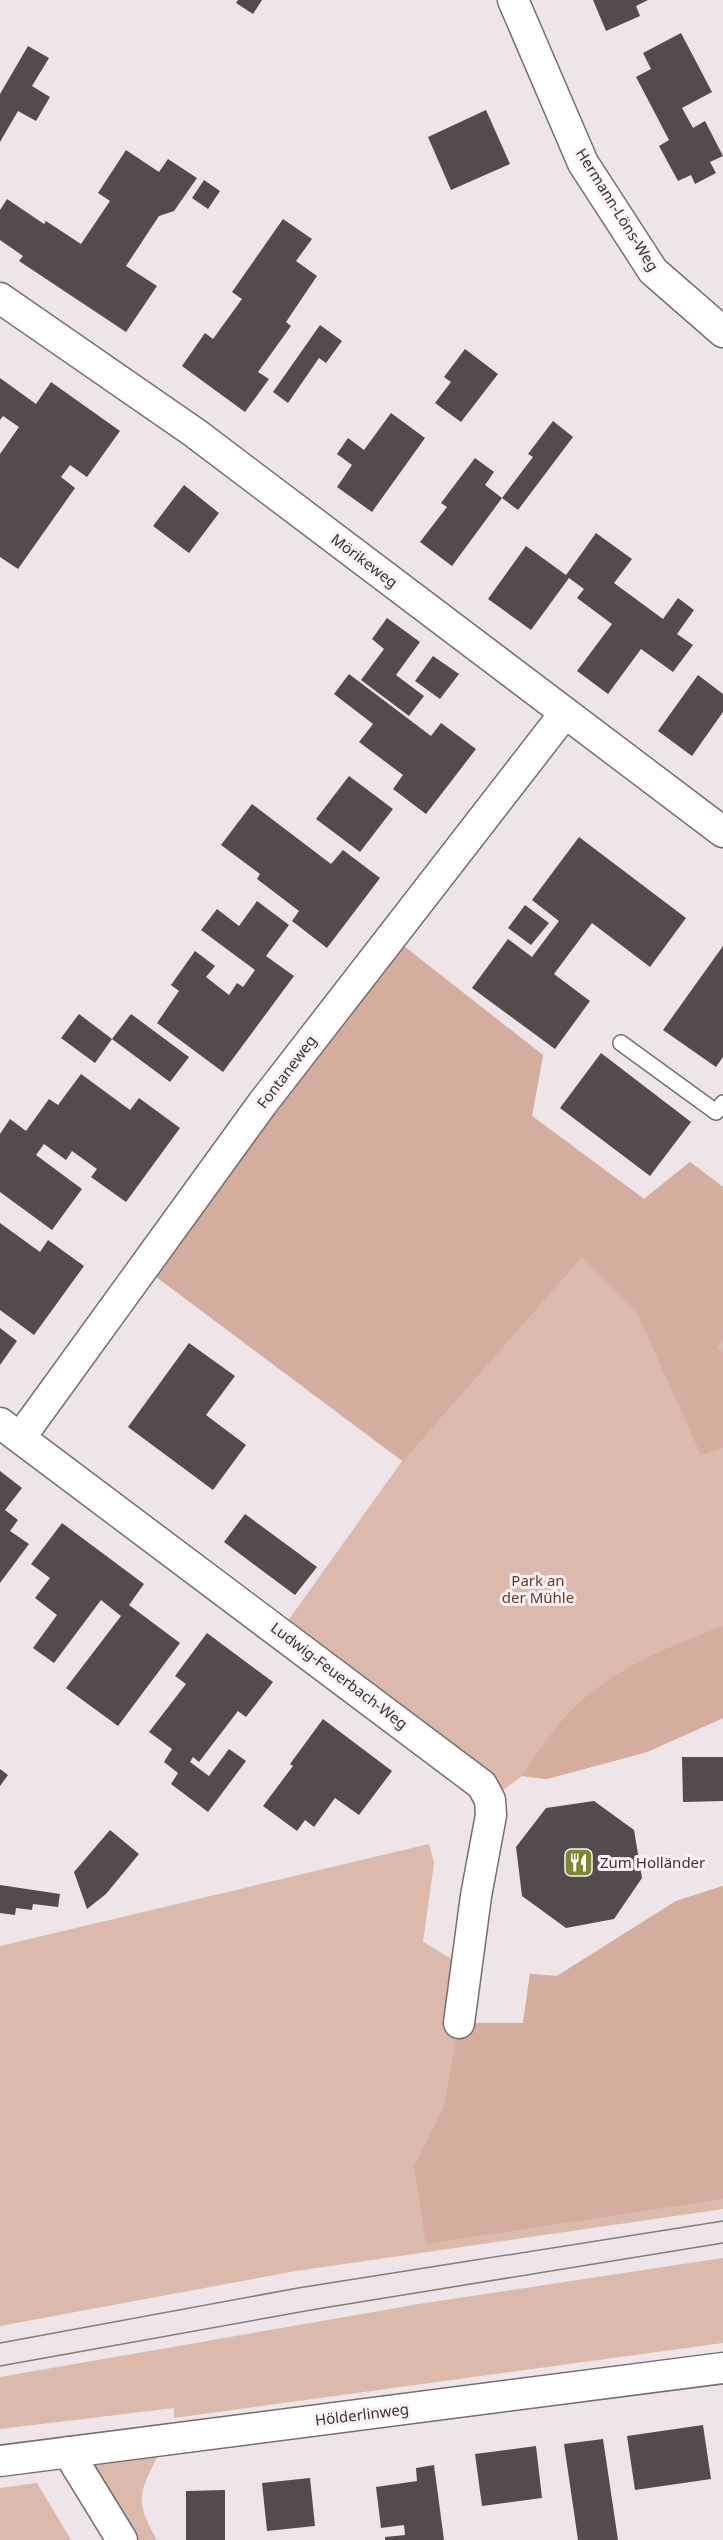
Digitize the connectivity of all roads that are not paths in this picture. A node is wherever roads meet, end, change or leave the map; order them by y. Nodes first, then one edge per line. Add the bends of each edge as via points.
1 (513, 0) edge
2 (0, 297) edge
3 (723, 332) edge
4 (564, 713) junction
5 (723, 832) edge
6 (621, 1043) dead end
7 (723, 1103) edge
8 (10, 1430) edge
9 (459, 2023) dead end
10 (723, 2368) edge
11 (68, 2452) junction
12 (0, 2461) edge
13 (122, 2540) edge

1 - 3 street, Hermann-Löns-Weg via 583,163 653,271
2 - 4 street, Mörikeweg via 195,433
4 - 5 street, Mörikeweg
4 - 8 street, Fontaneweg
6 - 7 lane via 716,1113
8 - 9 street, Ludwig-Feuerbach-Weg via 482,1785 490,1800 491,1815
10 - 11 street, Hölderlinweg
11 - 12 street, Hölderlinweg
11 - 13 street

